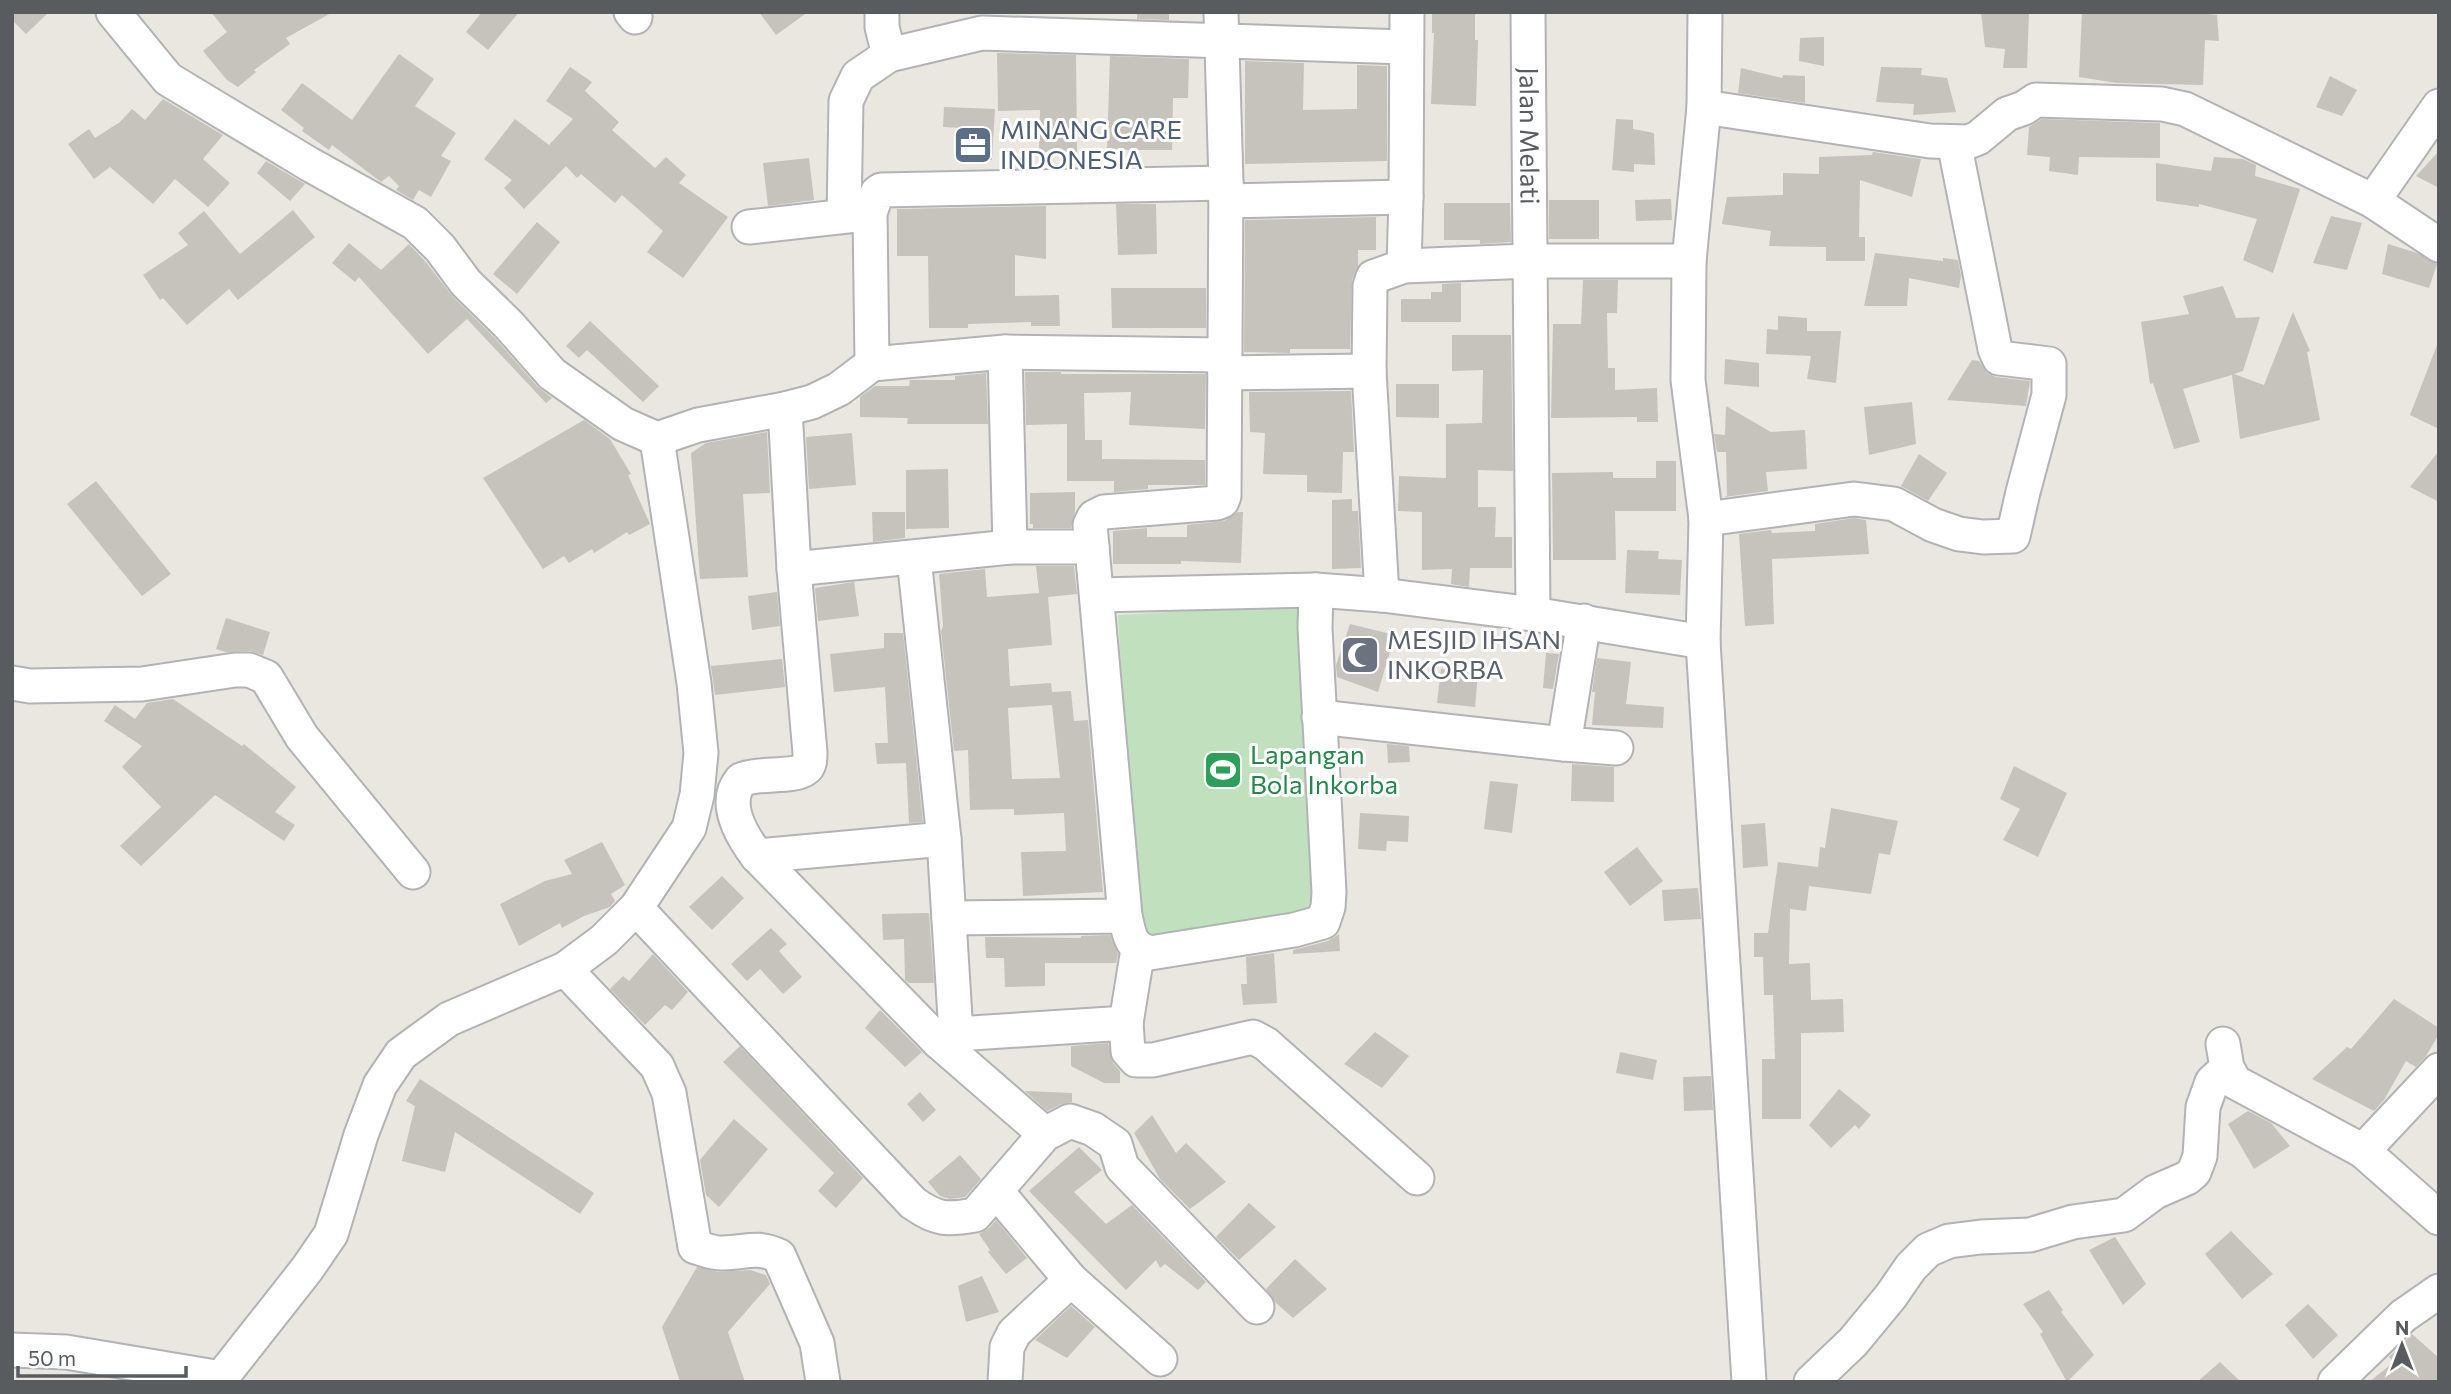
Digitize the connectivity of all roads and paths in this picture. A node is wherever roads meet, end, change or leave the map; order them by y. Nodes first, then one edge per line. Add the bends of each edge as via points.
1 (113, 12) edge
2 (882, 12) edge
3 (1407, 12) edge
4 (1528, 12) edge
5 (1705, 12) edge
6 (1221, 26) edge
7 (1405, 47) junction
8 (889, 55) junction
9 (2439, 106) edge
10 (1704, 107) junction
11 (1954, 142) junction
12 (1226, 192) junction
13 (1406, 197) junction
14 (2373, 201) junction
15 (857, 215) junction
16 (749, 227) dead end
17 (2439, 245) edge
18 (1528, 261) junction
19 (1689, 261) junction
20 (1404, 266) junction
21 (1005, 352) junction
22 (872, 364) junction
23 (1224, 364) junction
24 (1369, 371) junction
25 (785, 409) junction
26 (657, 439) junction
27 (1706, 519) junction
28 (1010, 547) junction
29 (1092, 547) junction
30 (914, 558) junction
31 (794, 569) junction
32 (1316, 590) junction
33 (1097, 595) junction
34 (1382, 595) junction
35 (1533, 614) junction
36 (1584, 621) junction
37 (1703, 642) junction
38 (12, 683) edge
39 (1319, 717) junction
40 (1564, 744) junction
41 (1616, 748) dead end
42 (944, 839) junction
43 (757, 856) junction
44 (413, 872) dead end
45 (636, 908) junction
46 (1125, 916) junction
47 (949, 918) junction
48 (1138, 949) junction
49 (565, 969) junction
50 (1126, 1023) junction
51 (948, 1038) junction
52 (2439, 1070) edge
53 (1045, 1133) junction
54 (2363, 1151) junction
55 (1417, 1178) dead end
56 (997, 1192) junction
57 (2439, 1218) edge
58 (1072, 1280) junction
59 (2439, 1291) edge
60 (1257, 1307) dead end
61 (12, 1350) edge
62 (1160, 1359) dead end
63 (220, 1380) edge
64 (823, 1382) edge
65 (1005, 1382) edge
66 (1749, 1382) edge
67 (1811, 1382) edge
68 (2335, 1382) edge

1 - 26 street via 168,79 415,223 552,374 623,424
2 - 8 street
3 - 7 street
4 - 18 street, Jalan Melati
5 - 10 street
6 - 7 street
6 - 8 street via 982,33
6 - 12 street
7 - 13 street
8 - 15 street via 858,76 846,101
9 - 14 street
10 - 11 street
10 - 19 street
11 - 14 street via 1979,138 2007,114 2036,100 2162,104 2185,110
11 - 27 street via 1995,349 1999,358 2049,364 2049,396 2013,536 1959,534 1874,500
12 - 13 street
12 - 15 street via 888,188
12 - 23 street
13 - 20 street
14 - 17 street
15 - 16 street
15 - 22 street
18 - 19 street
18 - 20 street
18 - 35 street, Jalan Melati
19 - 27 street via 1688,380
20 - 24 street via 1373,278 1370,286
21 - 22 street
21 - 23 street
21 - 28 street
22 - 25 street via 839,390
23 - 24 street
23 - 29 street via 1222,501 1104,512 1090,524
24 - 34 street
25 - 26 street via 698,425
25 - 31 street
26 - 45 street via 701,753 689,828
27 - 37 street
28 - 29 street
28 - 30 street
29 - 33 street
30 - 31 street
30 - 42 street
31 - 43 street via 809,764 796,772 750,776 737,785 738,828
32 - 33 street
32 - 34 street
32 - 39 street
33 - 46 street
34 - 35 street
35 - 36 street
36 - 37 street
36 - 40 street
37 - 66 street
38 - 44 street via 142,684 235,670 266,677 302,737
39 - 40 street
39 - 48 street via 1329,892 1323,922 1150,953
40 - 41 street
42 - 43 street
42 - 47 street
43 - 51 street
45 - 49 street
45 - 56 street via 913,1203 941,1219 955,1219 975,1216
46 - 47 street
46 - 48 street
47 - 51 street
48 - 50 street
49 - 63 street via 449,1019 401,1054 380,1085 360,1135 331,1234
49 - 64 street via 657,1066 669,1093 695,1247 722,1254 766,1250 779,1256 817,1343
50 - 51 street
50 - 55 street via 1128,1051 1136,1060 1253,1037
51 - 53 street
52 - 54 street
53 - 56 street
53 - 60 street via 1070,1121 1115,1144 1122,1167
54 - 57 street
54 - 67 street via 2235,1082 2225,1056 2203,1107 2200,1156 2187,1178 2155,1192 2124,1216 2073,1222 2030,1235 1949,1241 1928,1250 1853,1342
56 - 58 street
58 - 62 street
58 - 65 street via 1014,1334 1007,1347
59 - 68 street via 2403,1316
61 - 63 street via 66,1352

